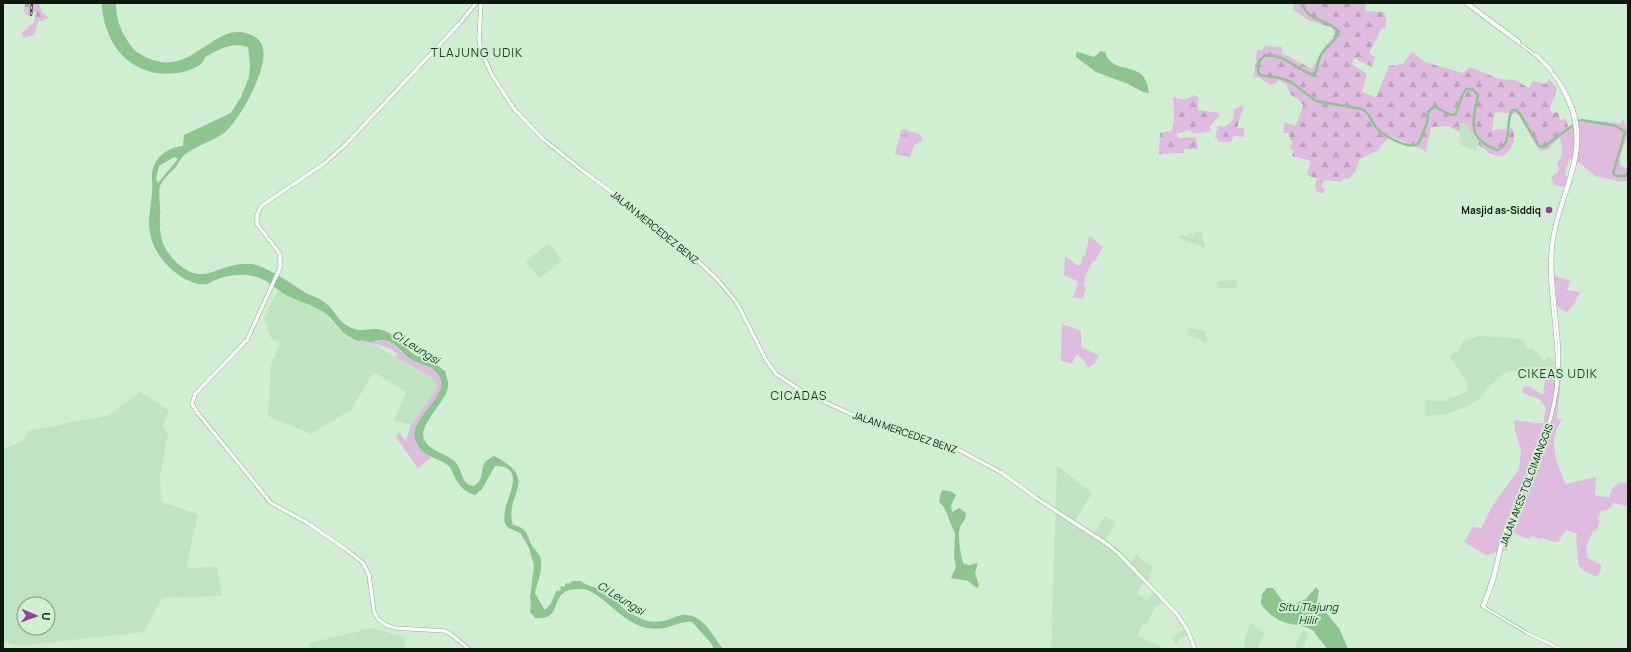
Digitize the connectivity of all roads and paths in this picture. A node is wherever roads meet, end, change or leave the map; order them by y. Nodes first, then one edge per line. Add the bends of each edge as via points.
1 (476, 3) edge
2 (481, 3) edge
3 (1466, 3) edge
4 (469, 649) edge
5 (1195, 649) edge
6 (1560, 649) edge

1 - 4 main road via 345,146 325,163 261,206 257,214 257,224 280,254 279,271 247,340 199,388 193,398 194,408 271,503 306,522 363,563 369,575 374,612 378,619 392,628 445,631
2 - 5 main road, JALAN MERCEDEZ BENZ via 481,51 492,75 514,110 542,139 645,216 717,279 737,303 767,364 776,374 805,393 851,414 959,450 1002,473 1119,554 1177,614 1188,631
3 - 6 main road via 1538,55 1567,96 1577,131 1574,162 1553,232 1557,364 1553,409 1502,537 1483,606 1527,633

